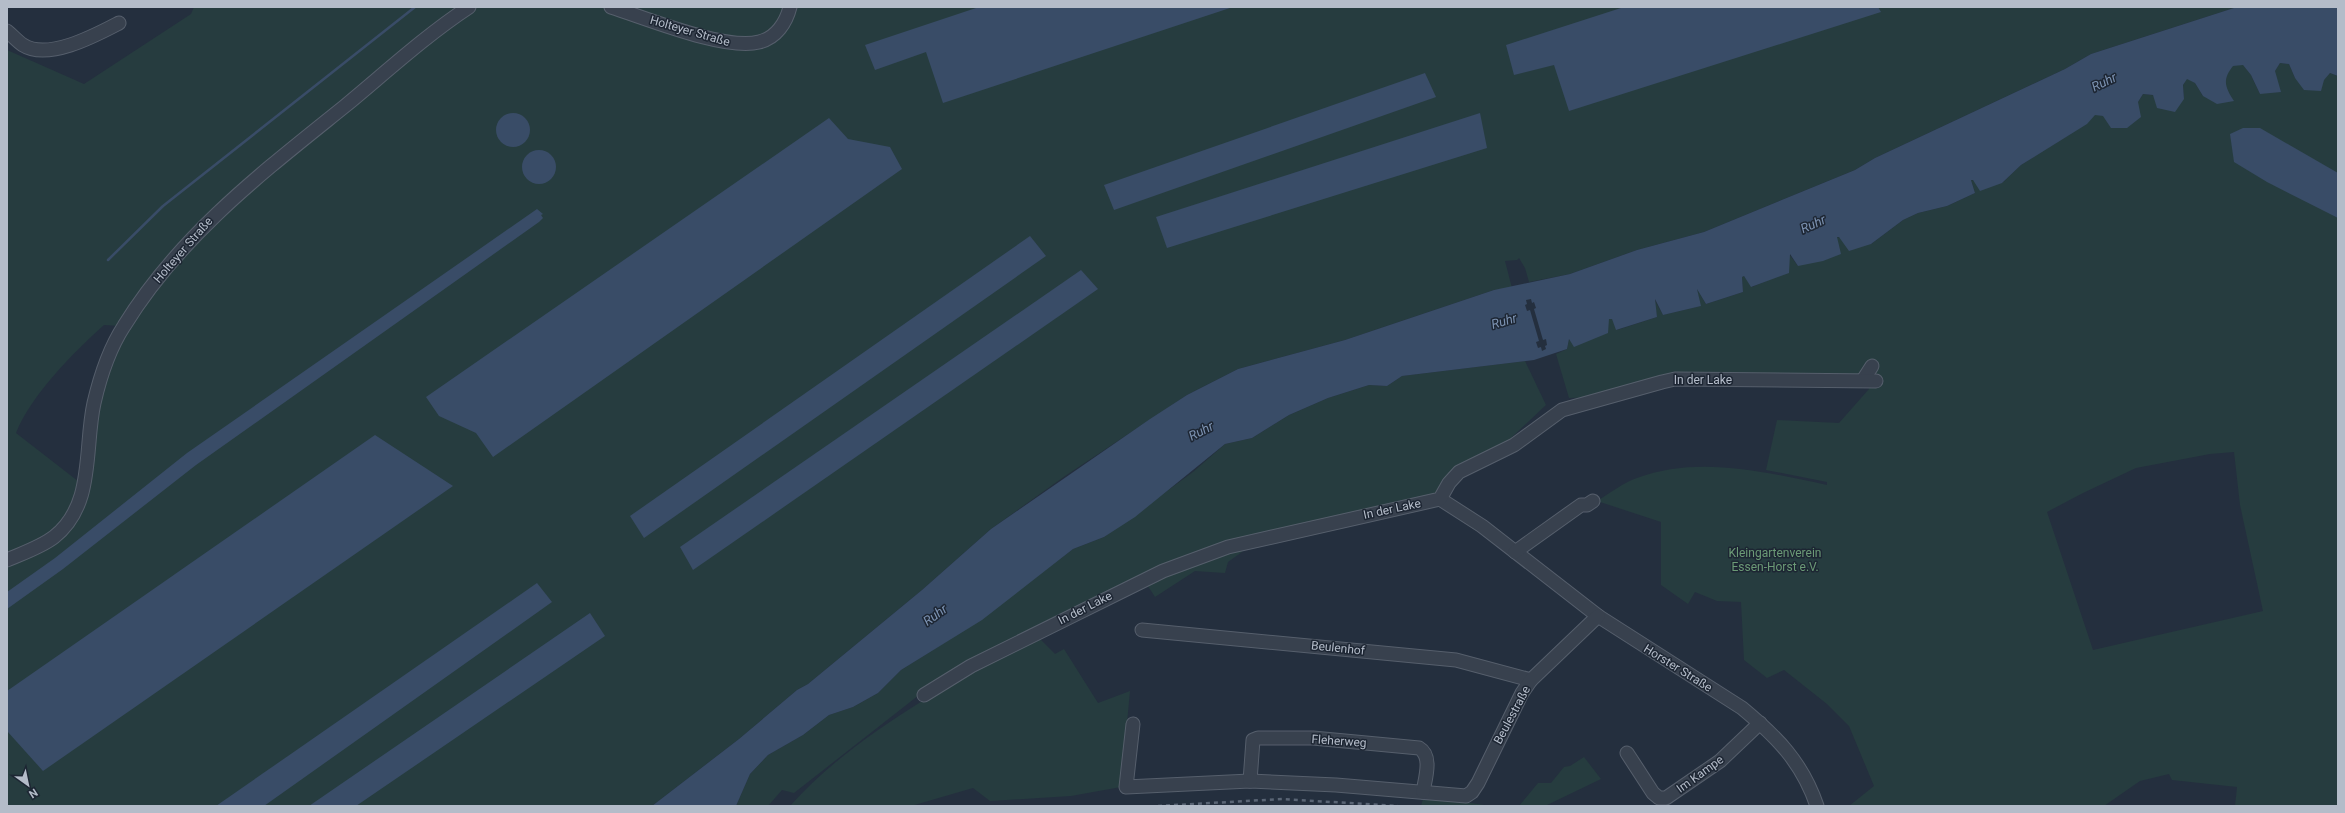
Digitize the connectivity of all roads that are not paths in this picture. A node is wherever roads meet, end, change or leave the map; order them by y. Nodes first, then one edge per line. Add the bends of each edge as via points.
1 (469, 7) edge
2 (611, 7) edge
3 (790, 7) edge
4 (119, 23) dead end
5 (7, 31) edge
6 (1872, 366) dead end
7 (1442, 496) junction
8 (1593, 501) dead end
9 (1515, 552) junction
10 (7, 560) edge
11 (1598, 616) junction
12 (1142, 630) dead end
13 (1531, 680) junction
14 (924, 695) dead end
15 (1760, 723) junction
16 (1133, 724) dead end
17 (1627, 753) dead end
18 (1250, 781) junction
19 (1423, 792) junction
20 (1817, 806) edge

1 - 10 street, Holteyer Straße via 258,176 208,221 175,256 123,327 105,365 94,404 85,484 74,514 54,537
2 - 3 street, Holteyer Straße via 693,33 738,44 771,38 782,27
4 - 5 street via 90,38 54,49 24,46
6 - 7 street, In der Lake via 1869,381 1675,379 1562,410 1514,445 1459,472 1449,482
7 - 9 street, Horster Straße via 1449,506 1456,507
7 - 14 street, In der Lake via 1242,544 1163,570 971,666
8 - 9 street via 1581,505
9 - 11 street, Horster Straße
11 - 13 street, Beulestraße
11 - 15 street, Horster Straße via 1742,708
12 - 13 street, Beulenhof via 1456,660
13 - 19 street, Beulestraße via 1522,693 1474,790 1466,796
15 - 17 street, Im Kampe via 1720,761 1666,798 1659,798 1653,793
15 - 20 street, Horster Straße via 1792,756 1803,773
16 - 18 street via 1126,787
18 - 19 street
18 - 19 street, Fleherweg via 1253,740 1312,738 1419,748 1425,753 1427,760

